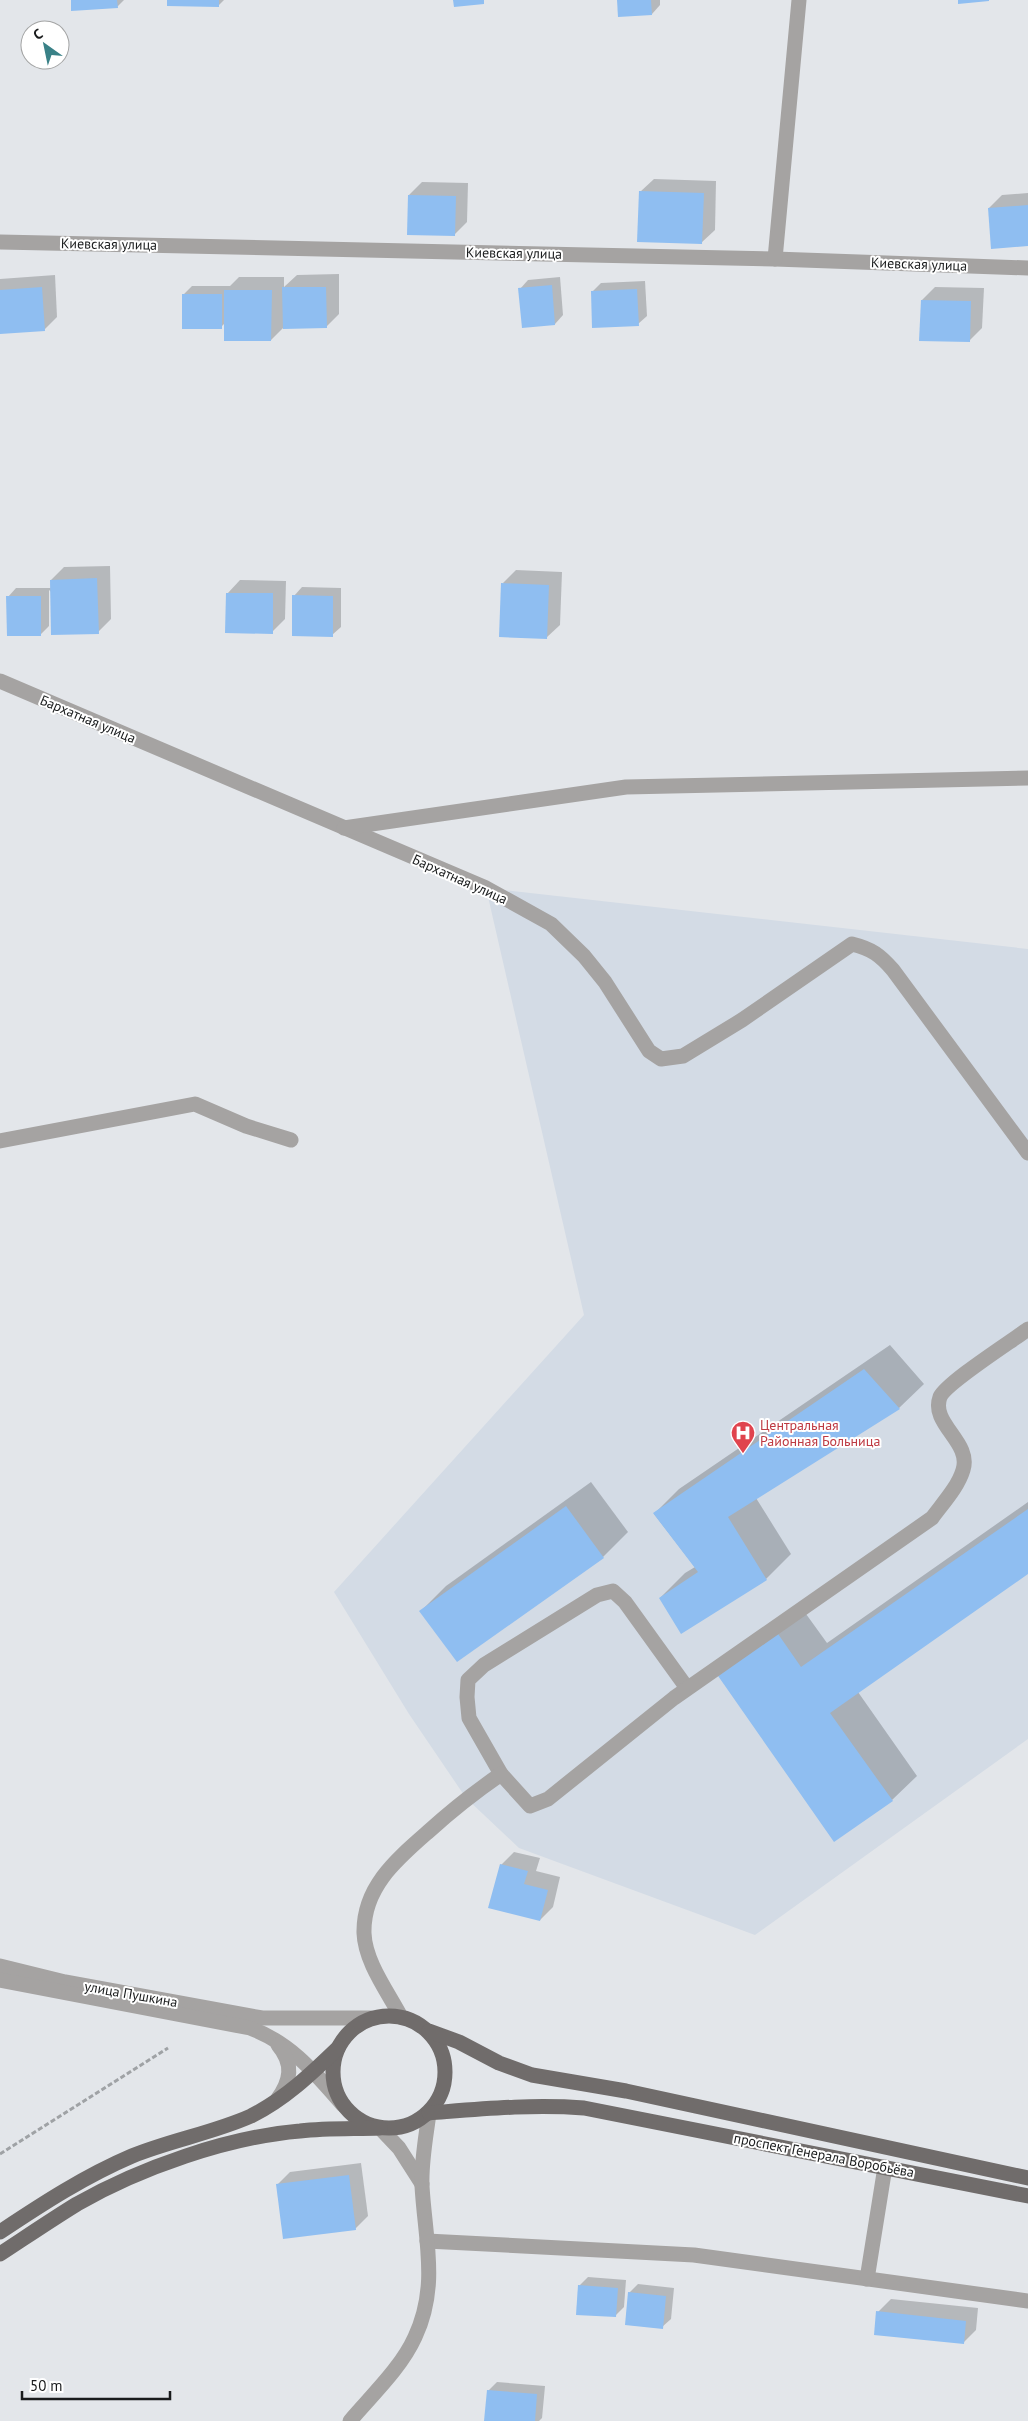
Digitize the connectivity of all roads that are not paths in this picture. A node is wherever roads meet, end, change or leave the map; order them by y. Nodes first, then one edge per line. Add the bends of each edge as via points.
1 (799, 0) edge
2 (0, 242) edge
3 (775, 259) junction
4 (1028, 268) edge
5 (0, 681) edge
6 (1028, 778) edge
7 (342, 828) junction
8 (291, 1140) dead end
9 (0, 1141) edge
10 (1028, 1154) edge
11 (1028, 1330) edge
12 (687, 1688) junction
13 (501, 1774) junction
14 (0, 1966) edge
15 (0, 1980) edge
16 (401, 2017) junction
17 (370, 2018) junction
18 (429, 2030) junction
19 (271, 2036) junction
20 (338, 2048) junction
21 (314, 2071) junction
22 (276, 2101) junction
23 (343, 2104) junction
24 (429, 2113) junction
25 (380, 2128) junction
26 (885, 2167) junction
27 (1028, 2178) edge
28 (422, 2184) junction
29 (1028, 2196) edge
30 (0, 2232) edge
31 (427, 2241) junction
32 (0, 2254) edge
33 (867, 2279) junction
34 (1028, 2300) edge
35 (350, 2421) edge

1 - 3 street
2 - 3 street, Киевская улица
3 - 4 street, Киевская улица
5 - 7 street, Бархатная улица
6 - 7 street via 626,787
7 - 10 street, Бархатная улица via 486,888 551,924 584,956 605,982 649,1051 661,1058 683,1056 742,1020 852,944 869,948 893,970
8 - 9 street via 246,1126 195,1104
11 - 12 street via 954,1382 941,1395 938,1407 945,1424 962,1448 964,1469 932,1518
12 - 13 street via 548,1799 530,1806
12 - 13 street via 626,1602 613,1591 597,1595 484,1665 468,1680 469,1718
13 - 16 street via 466,1798 397,1858 375,1888 368,1905 364,1934 370,1957
14 - 17 street, улица Пушкина via 65,1982 262,2018
15 - 19 street via 250,2028
16 - 17 main road
16 - 18 main road
17 - 20 main road via 351,2030
18 - 24 main road via 437,2041 446,2068 440,2096
18 - 27 main road, проспект Генерала Воробьёва via 499,2063 532,2074 626,2091
19 - 21 street
19 - 22 street via 290,2066 289,2081
20 - 21 main road
20 - 23 main road via 333,2077
21 - 22 main road
21 - 23 street
22 - 30 main road via 251,2116 159,2146 96,2173
23 - 25 main road via 353,2116
24 - 25 main road via 409,2124
24 - 26 main road, проспект Генерала Воробьёва via 498,2106 552,2105 620,2114
24 - 28 street
25 - 28 street via 399,2148
25 - 32 main road via 299,2131 190,2154 123,2181 78,2204
26 - 29 main road, проспект Генерала Воробьёва
26 - 33 street
28 - 31 street
31 - 33 street via 694,2255
31 - 35 street via 428,2298 415,2336 402,2358
33 - 34 street

